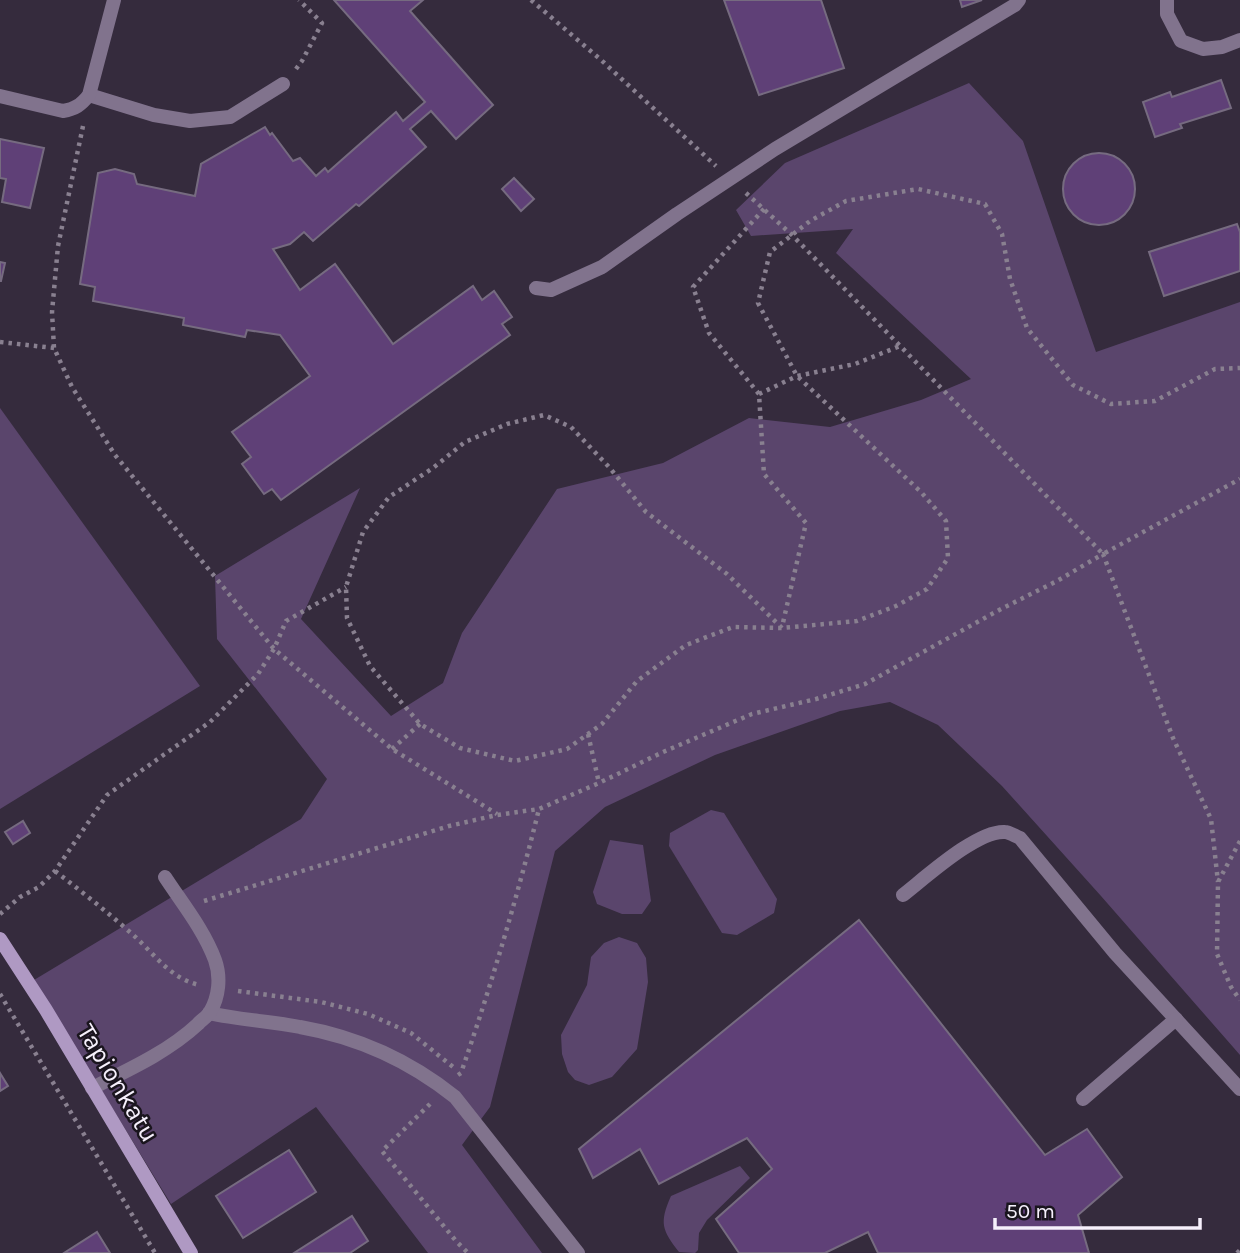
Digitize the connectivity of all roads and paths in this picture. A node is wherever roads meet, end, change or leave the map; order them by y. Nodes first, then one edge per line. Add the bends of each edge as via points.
1 (114, 0) edge
2 (299, 0) edge
3 (531, 0) edge
4 (1018, 0) edge
5 (1167, 0) edge
6 (1240, 40) edge
7 (283, 84) joint
8 (89, 95) junction
9 (0, 96) edge
10 (83, 127) dead end
11 (730, 178) junction
12 (764, 209) junction
13 (792, 235) junction
14 (536, 288) dead end
15 (0, 342) edge
16 (900, 346) junction
17 (54, 348) junction
18 (1240, 368) edge
19 (797, 376) junction
20 (760, 394) junction
21 (1240, 479) edge
22 (1103, 554) junction
23 (346, 587) junction
24 (782, 628) junction
25 (274, 649) junction
26 (420, 724) junction
27 (588, 734) junction
28 (392, 749) junction
29 (599, 783) junction
30 (539, 809) junction
31 (497, 815) junction
32 (1240, 841) edge
33 (165, 877) dead end
34 (1218, 882) junction
35 (903, 895) dead end
36 (185, 907) junction
37 (0, 914) edge
38 (2, 946) edge
39 (0, 994) edge
40 (1240, 1000) edge
41 (209, 1013) junction
42 (1176, 1019) junction
43 (461, 1073) dead end
44 (92, 1088) junction
45 (445, 1089) junction
46 (1240, 1089) edge
47 (1083, 1099) dead end
48 (155, 1253) edge
49 (191, 1253) edge
50 (468, 1253) edge
51 (578, 1253) edge

1 - 8 street
2 - 7 path via 323,23
3 - 11 path
4 - 11 street
5 - 6 street via 1167,15 1181,41 1203,49
7 - 8 street via 230,117 190,121
8 - 9 street via 74,109 63,111
10 - 17 path via 58,246
11 - 12 path
11 - 14 street via 602,267 551,290
12 - 13 path
12 - 20 path via 693,287 709,333
13 - 16 path
13 - 18 path via 846,201 918,189 985,204 1002,233 1010,279 1027,328 1073,385 1111,404 1155,401 1215,369
13 - 19 path via 770,252 758,303
15 - 17 path
16 - 19 path via 855,364
16 - 22 path
17 - 25 path via 72,387 115,455
19 - 20 path
19 - 24 path via 946,521 948,558 928,589 896,606 857,621
20 - 24 path via 764,474 806,523
21 - 22 path
22 - 29 path via 865,684 752,714
22 - 34 path via 1173,738 1211,819
23 - 24 path via 363,533 388,497 465,442 544,415 571,427 646,512 727,574
23 - 25 path via 286,621
23 - 26 path via 347,618 370,666
24 - 27 path via 733,627 686,645 637,681
25 - 28 path
25 - 37 path via 258,674 210,722 107,795 55,871
26 - 27 path via 460,748 515,761 567,749
26 - 28 path
27 - 29 path
28 - 31 path
29 - 30 path
30 - 31 path
30 - 43 path
31 - 36 path
32 - 34 path
33 - 36 street
34 - 40 path via 1217,954
35 - 42 street via 958,852 991,834 1006,832 1020,838
36 - 41 street via 218,973 218,989
38 - 44 street, Tapionkatu
39 - 48 path
41 - 44 street via 187,1034
41 - 45 street via 337,1035 404,1062
42 - 46 street
42 - 47 street
44 - 49 street, Tapionkatu
45 - 50 path via 382,1151
45 - 51 street

